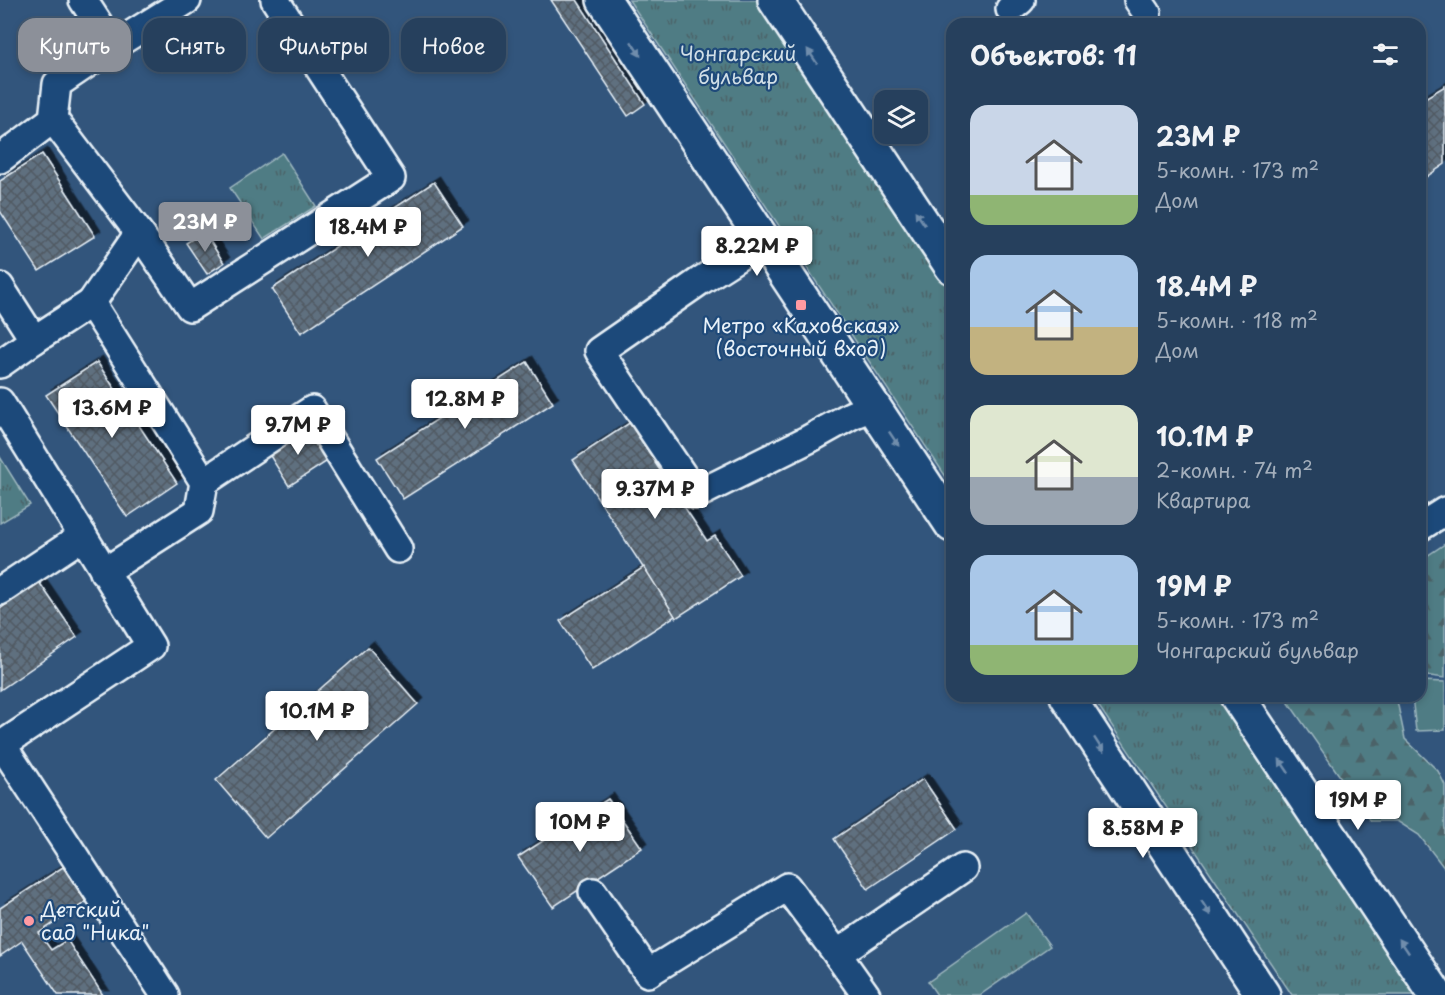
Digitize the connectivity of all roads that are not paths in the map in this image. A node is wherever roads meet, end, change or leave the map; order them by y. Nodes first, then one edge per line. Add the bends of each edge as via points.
1 (83, 0) edge
2 (187, 0) edge
3 (275, 0) edge
4 (604, 0) edge
5 (775, 0) edge
6 (95, 18) edge
7 (131, 35) edge
8 (75, 72) edge
9 (53, 119) junction
10 (0, 159) edge
11 (139, 233) junction
12 (763, 241) junction
13 (946, 258) edge
14 (0, 287) edge
15 (91, 303) junction
16 (34, 340) junction
17 (0, 364) edge
18 (0, 402) edge
19 (873, 407) junction
20 (204, 483) junction
21 (1445, 511) edge
22 (946, 516) edge
23 (1426, 523) edge
24 (83, 536) junction
25 (398, 549) dead end
26 (104, 572) junction
27 (0, 591) edge
28 (1071, 702) edge
29 (1241, 702) edge
30 (1, 745) edge
31 (963, 868) dead end
32 (592, 892) dead end
33 (837, 954) junction
34 (165, 995) edge
35 (866, 995) edge
36 (1263, 995) edge
37 (1436, 995) edge

1 - 6 lane
2 - 7 lane
3 - 11 lane via 391,178 190,307
4 -> 12 main road
13 -> 5 main road
8 - 9 lane via 57,84
9 - 10 lane
9 - 11 lane
11 - 15 lane
12 - 19 main road
12 - 19 lane via 599,351 696,495
14 - 16 lane
15 - 16 lane
15 - 20 lane
16 - 17 lane
18 - 24 lane
19 -> 22 main road
20 - 25 lane via 312,410
20 - 26 lane via 199,511
21 - 23 lane
24 - 26 lane
24 - 27 lane
26 - 30 lane via 151,646
28 -> 36 main road
37 -> 29 main road
30 - 34 lane
31 - 33 lane
32 - 33 lane via 648,973 787,887
33 - 35 lane

